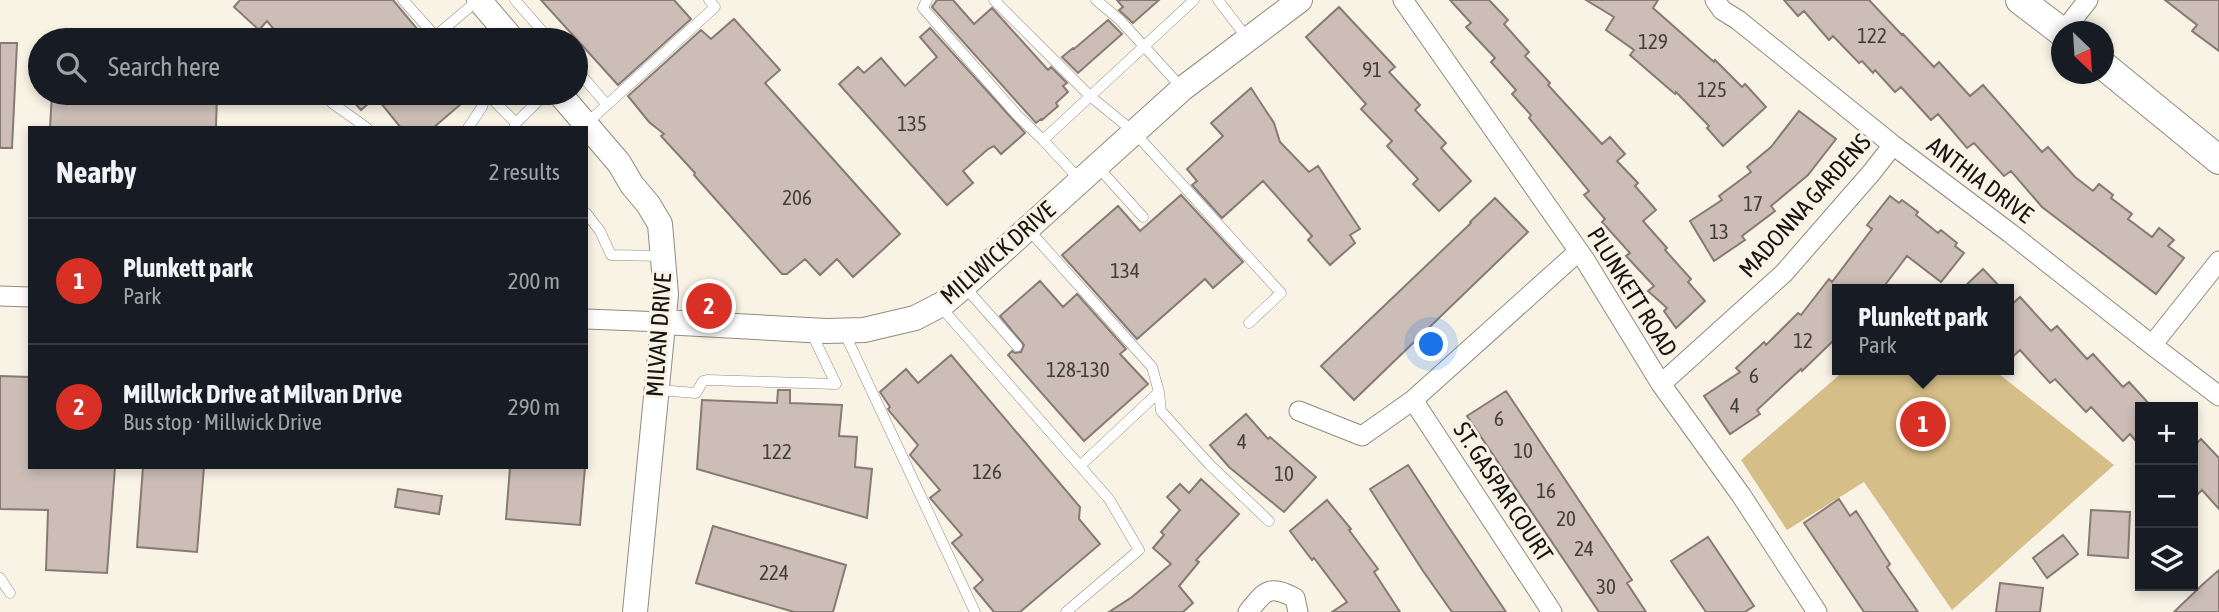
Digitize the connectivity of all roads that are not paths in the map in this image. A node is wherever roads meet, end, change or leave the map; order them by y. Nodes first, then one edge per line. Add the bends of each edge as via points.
1 (403, 0) edge
2 (479, 0) edge
3 (516, 0) edge
4 (709, 0) edge
5 (927, 0) edge
6 (1096, 0) edge
7 (1194, 0) edge
8 (1218, 0) edge
9 (1300, 0) edge
10 (1403, 0) edge
11 (1715, 0) edge
12 (2020, 0) edge
13 (2088, 0) edge
14 (997, 1) edge
15 (2071, 21) edge
16 (2051, 24) edge
17 (426, 28) edge
18 (447, 28) edge
19 (503, 28) edge
20 (540, 28) edge
21 (1247, 38) junction
22 (1144, 46) junction
23 (2114, 73) edge
24 (588, 83) edge
25 (1182, 89) junction
26 (1090, 96) junction
27 (335, 105) edge
28 (483, 105) edge
29 (497, 105) edge
30 (534, 105) edge
31 (569, 105) edge
32 (607, 105) junction
33 (586, 124) joint
34 (515, 125) edge
35 (364, 126) edge
36 (469, 126) edge
37 (588, 126) edge
38 (1134, 132) junction
39 (1043, 140) junction
40 (1893, 145) junction
41 (2219, 160) edge
42 (1088, 173) junction
43 (588, 216) edge
44 (1143, 218) dead end
45 (1027, 228) junction
46 (1579, 251) junction
47 (664, 256) junction
48 (2219, 261) edge
49 (964, 286) junction
50 (0, 296) edge
51 (28, 297) edge
52 (940, 305) junction
53 (588, 319) edge
54 (663, 322) junction
55 (1249, 323) dead end
56 (810, 330) junction
57 (844, 331) junction
58 (2151, 345) junction
59 (1017, 346) dead end
60 (1661, 384) junction
61 (657, 390) junction
62 (1159, 392) junction
63 (2219, 396) edge
64 (1413, 400) junction
65 (1299, 411) dead end
66 (1081, 466) junction
67 (1269, 521) dead end
68 (0, 578) edge
69 (10, 593) dead end
70 (635, 612) edge
71 (975, 612) edge
72 (1066, 612) edge
73 (1248, 612) edge
74 (1298, 612) edge
75 (1552, 612) edge
76 (1817, 612) edge

1 - 17 lane
2 - 18 lane
2 - 19 street
3 - 20 lane
4 - 32 lane via 715,7
5 - 39 lane via 922,8
6 - 22 lane
7 - 22 lane
8 - 21 lane
9 - 21 street, MILLWICK DRIVE
10 - 46 street, PLUNKETT ROAD
11 - 40 street, ANTHIA DRIVE
12 - 16 main road
13 - 15 street
14 - 26 lane
21 - 25 street, MILLWICK DRIVE
22 - 25 lane
22 - 26 lane
23 - 41 main road
24 - 32 lane
25 - 38 street, MILLWICK DRIVE
26 - 38 lane
26 - 39 lane
27 - 35 lane
28 - 36 lane
29 - 34 lane
30 - 34 lane
31 - 33 street, MILVAN DRIVE
32 - 33 lane
37 - 47 street, MILVAN DRIVE via 660,224
38 - 42 street, MILLWICK DRIVE
38 - 55 lane via 1281,293
39 - 42 lane
40 - 58 street, ANTHIA DRIVE
40 - 60 street, MADONNA GARDENS via 1784,273
42 - 44 lane
42 - 45 street, MILLWICK DRIVE
43 - 47 lane via 611,255
45 - 49 street, MILLWICK DRIVE
45 - 62 lane via 1152,367
46 - 60 street, PLUNKETT ROAD
46 - 64 street
47 - 54 street, MILVAN DRIVE via 667,294
48 - 58 street
49 - 52 street, MILLWICK DRIVE
49 - 59 lane
50 - 51 street
52 - 57 street, MILLWICK DRIVE via 884,327
52 - 66 lane
53 - 54 street, MILLWICK DRIVE
54 - 56 street, MILLWICK DRIVE
54 - 61 street, MILVAN DRIVE
56 - 57 street, MILLWICK DRIVE
56 - 61 lane via 836,384 706,380 695,393
57 - 71 lane
58 - 63 street, ANTHIA DRIVE
60 - 76 street, PLUNKETT ROAD
61 - 70 street, MILVAN DRIVE
62 - 66 lane
62 - 67 lane via 1161,411
64 - 65 street via 1362,436
64 - 75 street, ST. GASPAR COURT
66 - 72 lane via 1109,499 1139,550
68 - 69 lane
73 - 74 street via 1261,595 1272,590 1295,598

